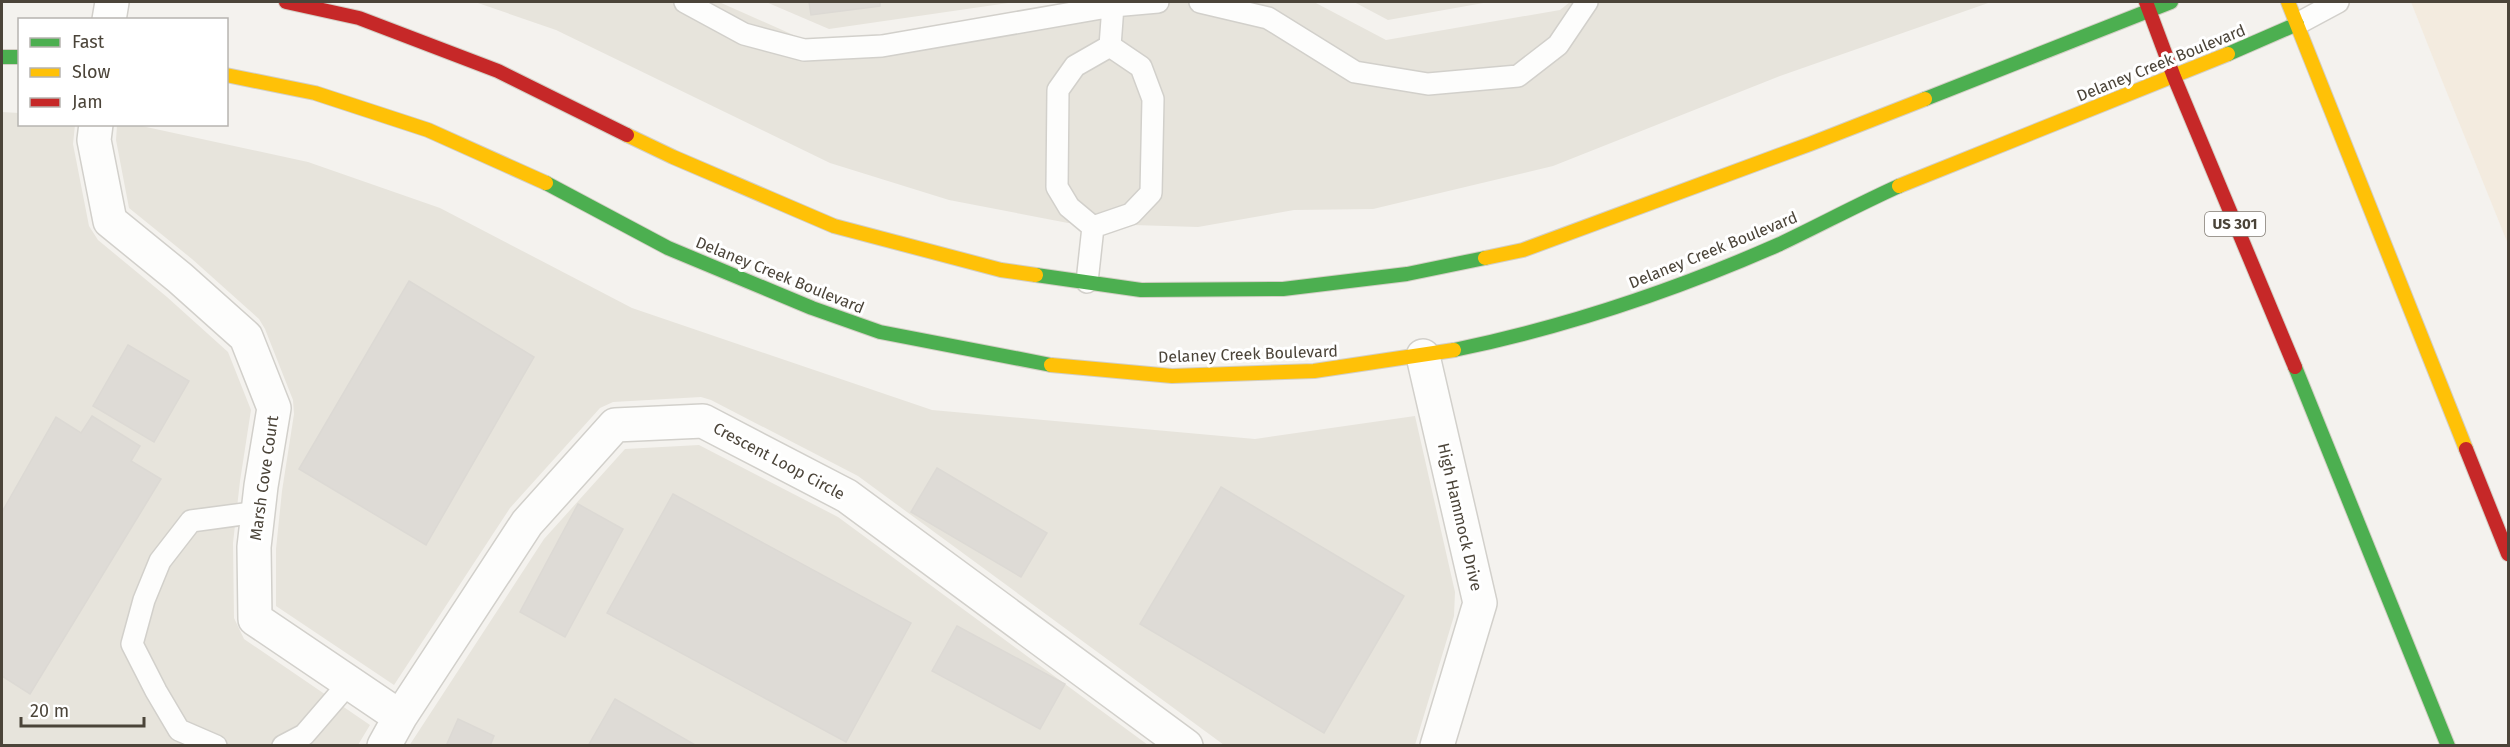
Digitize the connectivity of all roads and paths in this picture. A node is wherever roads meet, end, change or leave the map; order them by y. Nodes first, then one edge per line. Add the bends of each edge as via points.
1 (112, 2) edge
2 (286, 2) edge
3 (685, 2) edge
4 (1158, 2) edge
5 (1200, 2) edge
6 (1587, 2) edge
7 (2172, 2) edge
8 (2288, 2) edge
9 (2338, 2) edge
10 (1113, 6) junction
11 (2147, 6) edge
12 (109, 18) edge
13 (2297, 24) junction
14 (1110, 46) junction
15 (2, 57) edge
16 (18, 57) edge
17 (228, 75) edge
18 (2174, 77) junction
19 (96, 126) edge
20 (1093, 227) junction
21 (1087, 282) junction
22 (1423, 356) junction
23 (258, 512) junction
24 (2508, 554) edge
25 (348, 684) junction
26 (400, 717) junction
27 (216, 746) edge
28 (283, 746) edge
29 (384, 746) edge
30 (1186, 746) edge
31 (1437, 746) edge
32 (2448, 746) edge

1 - 12 street
2 - 21 street via 359,18 498,71 673,157 834,226 1001,270
3 - 10 lane via 744,34 804,50 882,46
4 - 10 lane
5 - 6 lane via 1268,18 1355,72 1428,84 1518,76 1558,45
7 - 11 street
8 - 13 street
9 - 13 lane
10 - 14 lane
11 - 18 street, US 301
11 - 21 street via 1810,144 1523,250 1407,274 1283,288 1141,290
13 - 18 street, Delaney Creek Boulevard
13 - 24 street
14 - 20 lane via 1075,66 1058,90 1057,187 1070,207
14 - 20 lane via 1141,67 1153,99 1151,193 1131,214
15 - 16 street
17 - 22 street, Delaney Creek Boulevard via 315,93 428,130 535,177 668,248 880,332 1035,363 1172,376 1314,371
18 - 22 street, Delaney Creek Boulevard via 1898,186 1779,244 1647,296 1510,338
18 - 32 street, US 301 via 2328,445
19 - 23 street, Marsh Cove Court via 94,140 110,221 246,337 273,408
20 - 21 lane
22 - 31 street, High Hammock Drive via 1480,603
23 - 25 street, Marsh Cove Court via 254,547 255,619
23 - 27 lane via 191,521 160,561 132,644 179,730
25 - 26 street, Marsh Cove Court
25 - 28 lane via 304,735
26 - 29 street, Crescent Loop Circle
26 - 30 street, Crescent Loop Circle via 528,523 615,425 703,421 848,496

